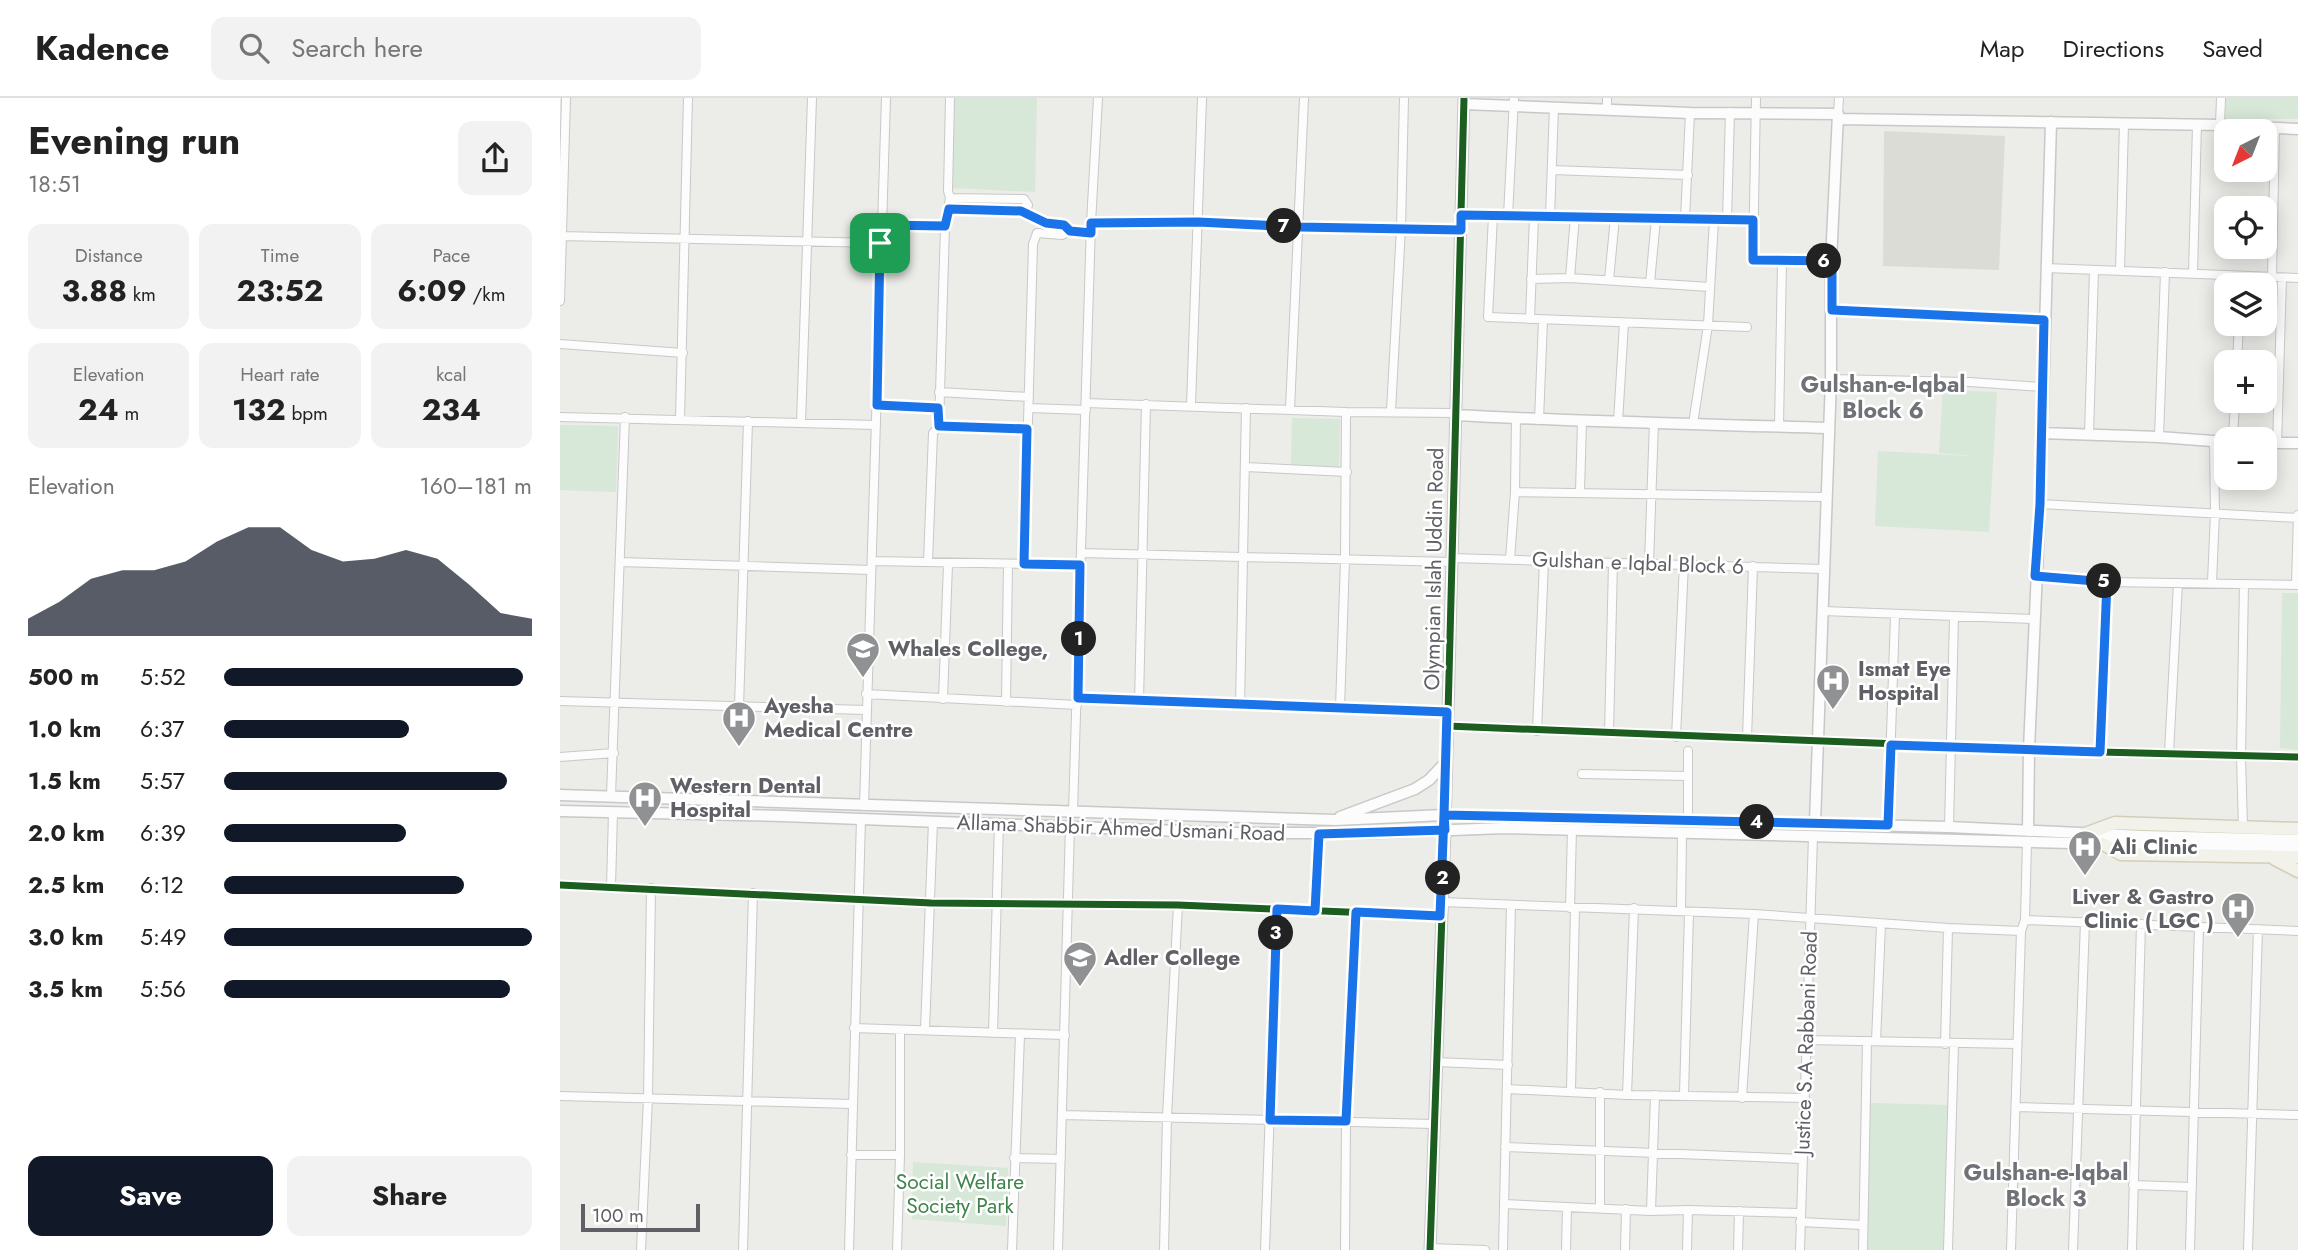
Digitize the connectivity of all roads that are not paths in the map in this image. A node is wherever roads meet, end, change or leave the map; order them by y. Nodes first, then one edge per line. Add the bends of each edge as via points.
1 (566, 98) edge
2 (688, 98) edge
3 (812, 98) edge
4 (886, 98) edge
5 (950, 98) edge
6 (1098, 98) edge
7 (1202, 98) edge
8 (1304, 98) edge
9 (1404, 98) edge
10 (1756, 98) edge
11 (1839, 98) edge
12 (2221, 98) edge
13 (1464, 101) edge
14 (1514, 102) edge
15 (1607, 104) edge
16 (1554, 107) junction
17 (1730, 112) junction
18 (1755, 112) junction
19 (1690, 113) junction
20 (1838, 116) junction
21 (2220, 119) edge
22 (2051, 122) junction
23 (2124, 124) junction
24 (2197, 125) junction
25 (2214, 125) edge
26 (2277, 128) edge
27 (2298, 129) edge
28 (1552, 170) junction
29 (1688, 175) junction
30 (2274, 182) edge
31 (950, 198) junction
32 (949, 209) junction
33 (1026, 212) junction
34 (1461, 215) junction
35 (1493, 216) junction
36 (1508, 216) junction
37 (1574, 216) junction
38 (1534, 217) junction
39 (1550, 217) junction
40 (1615, 217) junction
41 (1656, 219) junction
42 (1685, 219) junction
43 (1727, 219) junction
44 (1714, 220) junction
45 (1753, 220) junction
46 (1198, 222) junction
47 (1091, 223) junction
48 (881, 225) junction
49 (945, 226) junction
50 (1300, 227) junction
51 (1401, 228) junction
52 (1461, 230) junction
53 (1070, 231) junction
54 (1091, 233) junction
55 (562, 236) edge
56 (685, 237) junction
57 (806, 241) junction
58 (880, 243) junction
59 (1782, 261) junction
60 (1832, 261) junction
61 (2046, 268) junction
62 (2094, 270) junction
63 (2120, 271) junction
64 (2165, 272) junction
65 (2272, 273) edge
66 (2193, 274) junction
67 (2214, 277) edge
68 (2277, 277) edge
69 (1570, 278) junction
70 (2282, 278) junction
71 (2298, 278) edge
72 (1531, 279) junction
73 (1609, 280) junction
74 (1650, 283) junction
75 (1710, 287) junction
76 (560, 301) edge
77 (1832, 310) junction
78 (1530, 320) junction
79 (1542, 320) junction
80 (2044, 320) junction
81 (1625, 323) junction
82 (1708, 325) junction
83 (1746, 327) dead end
84 (560, 344) edge
85 (683, 352) junction
86 (1831, 379) junction
87 (2043, 387) junction
88 (939, 392) junction
89 (1029, 397) junction
90 (1146, 404) junction
91 (877, 405) junction
92 (1191, 405) junction
93 (1086, 407) junction
94 (938, 408) junction
95 (1028, 408) junction
96 (1246, 408) junction
97 (1290, 409) junction
98 (1391, 411) junction
99 (1346, 412) junction
100 (1455, 414) junction
101 (560, 417) edge
102 (625, 417) junction
103 (1516, 419) junction
104 (680, 420) junction
105 (1539, 420) junction
106 (748, 421) junction
107 (1582, 422) junction
108 (1618, 422) junction
109 (1654, 422) junction
110 (802, 423) junction
111 (1693, 424) junction
112 (876, 425) junction
113 (939, 426) junction
114 (1779, 426) junction
115 (1828, 428) junction
116 (1027, 429) junction
117 (2041, 433) junction
118 (2089, 434) junction
119 (2159, 437) junction
120 (2214, 442) edge
121 (2298, 443) edge
122 (2277, 444) joint
123 (1246, 467) junction
124 (1347, 472) junction
125 (2215, 490) edge
126 (1580, 491) junction
127 (1515, 492) junction
128 (1651, 494) junction
129 (1827, 497) junction
130 (2040, 504) junction
131 (2215, 513) junction
132 (2298, 517) edge
133 (1081, 553) junction
134 (1143, 555) junction
135 (1243, 557) junction
136 (1510, 559) junction
137 (1345, 560) junction
138 (1452, 560) junction
139 (1544, 561) junction
140 (620, 562) junction
141 (928, 562) junction
142 (1613, 563) junction
143 (1649, 563) junction
144 (948, 564) junction
145 (1008, 564) junction
146 (1024, 564) junction
147 (1684, 564) junction
148 (871, 565) junction
149 (1080, 565) junction
150 (742, 566) junction
151 (1753, 566) junction
152 (1824, 569) junction
153 (2035, 576) junction
154 (2107, 582) junction
155 (2212, 582) junction
156 (2178, 583) junction
157 (2244, 584) junction
158 (2297, 585) edge
159 (1823, 611) junction
160 (1895, 615) junction
161 (1954, 617) junction
162 (2034, 618) junction
163 (866, 694) junction
164 (943, 699) junction
165 (560, 701) edge
166 (1139, 701) junction
167 (616, 702) junction
168 (1006, 702) junction
169 (1077, 702) junction
170 (739, 706) junction
171 (1240, 706) junction
172 (1339, 708) junction
173 (866, 710) junction
174 (1447, 712) junction
175 (1447, 726) junction
176 (1537, 731) junction
177 (1609, 733) junction
178 (1676, 737) junction
179 (1747, 738) junction
180 (1818, 742) junction
181 (1891, 745) junction
182 (1951, 746) junction
183 (2029, 749) junction
184 (1688, 751) dead end
185 (2100, 752) junction
186 (614, 753) junction
187 (2169, 753) junction
188 (560, 757) edge
189 (2241, 757) junction
190 (2298, 757) edge
191 (1446, 762) junction
192 (1582, 774) dead end
193 (1688, 776) junction
194 (560, 795) edge
195 (611, 796) junction
196 (864, 806) junction
197 (560, 811) edge
198 (1073, 812) junction
199 (613, 813) junction
200 (1444, 815) junction
201 (862, 819) junction
202 (1335, 820) junction
203 (1688, 820) junction
204 (933, 821) junction
205 (999, 823) junction
206 (1815, 823) junction
207 (1888, 825) junction
208 (1070, 826) junction
209 (1949, 827) junction
210 (2242, 827) junction
211 (2298, 829) edge
212 (1445, 830) junction
213 (1572, 830) junction
214 (1319, 834) junction
215 (1682, 834) junction
216 (2085, 834) junction
217 (1812, 836) junction
218 (2027, 836) junction
219 (2298, 839) edge
220 (2143, 841) junction
221 (2104, 844) junction
222 (2298, 849) edge
223 (2268, 856) junction
224 (2298, 857) edge
225 (2298, 871) edge
226 (560, 885) edge
227 (611, 886) junction
228 (651, 888) junction
229 (752, 893) junction
230 (859, 898) junction
231 (1442, 902) junction
232 (931, 903) junction
233 (1068, 903) junction
234 (996, 904) junction
235 (1178, 905) junction
236 (1511, 905) junction
237 (1573, 908) junction
238 (1634, 908) junction
239 (1277, 909) junction
240 (1315, 911) junction
241 (1356, 912) junction
242 (1685, 912) junction
243 (1754, 914) junction
244 (1440, 916) junction
245 (1810, 919) junction
246 (2025, 920) junction
247 (2085, 922) junction
248 (1881, 924) junction
249 (2141, 924) junction
250 (2199, 927) junction
251 (1948, 929) junction
252 (2258, 929) junction
253 (2021, 931) junction
254 (2298, 931) edge
255 (854, 1028) junction
256 (901, 1030) junction
257 (925, 1030) junction
258 (993, 1033) junction
259 (1020, 1035) junction
260 (1065, 1035) junction
261 (1807, 1040) junction
262 (1871, 1041) junction
263 (2017, 1044) junction
264 (1950, 1045) junction
265 (1436, 1062) junction
266 (1508, 1065) junction
267 (1507, 1089) junction
268 (1571, 1090) junction
269 (1600, 1092) junction
270 (1627, 1095) junction
271 (1655, 1095) junction
272 (1685, 1095) junction
273 (560, 1096) edge
274 (648, 1098) junction
275 (1742, 1098) junction
276 (1805, 1098) junction
277 (748, 1101) junction
278 (853, 1104) junction
279 (2016, 1107) junction
280 (2079, 1108) junction
281 (2135, 1109) junction
282 (2194, 1111) junction
283 (2251, 1113) junction
284 (1062, 1115) junction
285 (2298, 1115) edge
286 (1167, 1117) junction
287 (1270, 1120) junction
288 (1346, 1121) junction
289 (1434, 1124) junction
290 (1505, 1147) junction
291 (1600, 1152) junction
292 (1655, 1154) junction
293 (852, 1155) junction
294 (900, 1155) junction
295 (1014, 1158) junction
296 (1802, 1158) junction
297 (1061, 1160) junction
298 (2133, 1185) junction
299 (2192, 1187) junction
300 (1504, 1204) junction
301 (1567, 1207) junction
302 (1600, 1207) junction
303 (1626, 1209) junction
304 (1688, 1210) junction
305 (1651, 1211) junction
306 (1739, 1211) junction
307 (1800, 1217) junction
308 (1862, 1225) junction
309 (1430, 1249) edge
310 (641, 1250) edge
311 (743, 1250) edge
312 (849, 1250) edge
313 (897, 1250) edge
314 (1012, 1250) edge
315 (1058, 1250) edge
316 (1164, 1250) edge
317 (1265, 1250) edge
318 (1345, 1250) edge
319 (1485, 1250) edge
320 (1503, 1250) edge
321 (1566, 1250) edge
322 (1625, 1250) edge
323 (1687, 1250) edge
324 (1738, 1250) edge
325 (1800, 1250) edge
326 (1863, 1250) edge
327 (1948, 1250) edge
328 (2011, 1250) edge
329 (2073, 1250) edge
330 (2132, 1250) edge
331 (2190, 1250) edge
332 (2248, 1250) edge

1 - 55 street
2 - 56 street
3 - 57 street
4 - 48 street
5 - 31 street
6 - 47 street
7 - 46 street
8 - 50 street
9 - 51 street
10 - 18 street
11 - 20 street
12 - 21 street
13 - 14 street
13 - 34 street, Olympian Islah Uddin Road
14 - 16 street
14 - 36 street
15 - 16 street
15 - 19 street
16 - 28 street
17 - 18 street
17 - 19 street
17 - 43 street
18 - 20 street
18 - 45 street
19 - 29 street
20 - 22 street
20 - 60 street
22 - 23 street
22 - 61 street
23 - 24 street
23 - 63 street
24 - 25 street
24 - 66 street
26 - 27 street
28 - 29 street
28 - 39 street
29 - 42 street
30 - 65 street
31 - 32 street
31 - 33 street via 1024,199
32 - 33 street
32 - 49 street
33 - 53 street
34 - 35 street
34 - 52 street, Olympian Islah Uddin Road
35 - 36 street
35 - 78 street via 1488,317
36 - 38 street
37 - 39 street
37 - 40 street
37 - 69 street
38 - 39 street
38 - 72 street
40 - 41 street
40 - 73 street
41 - 42 street
41 - 74 street
42 - 44 street
43 - 44 street
43 - 45 street
44 - 75 street
45 - 59 street via 1753,260
46 - 47 street
46 - 50 street
46 - 92 street
47 - 54 street
48 - 49 street
48 - 58 street
49 - 88 street
50 - 51 street
50 - 97 street
51 - 52 street
51 - 98 street
52 - 100 street, Olympian Islah Uddin Road
53 - 54 street
53 - 89 street via 1035,236
54 - 93 street
55 - 56 street
55 - 76 street
56 - 57 street
56 - 85 street
57 - 58 street
57 - 110 street
58 - 91 street
59 - 60 street
59 - 114 street
60 - 77 street
61 - 62 street
61 - 80 street
62 - 63 street
62 - 118 street
63 - 64 street
64 - 66 street
64 - 119 street
66 - 67 street
68 - 70 street
69 - 72 street
69 - 73 street
70 - 71 street
70 - 122 street
72 - 78 street
73 - 74 street
74 - 75 street
75 - 82 street
77 - 80 street
77 - 86 street
78 - 79 street
79 - 81 street
79 - 105 street
80 - 87 street
81 - 82 street
81 - 108 street
82 - 83 street
82 - 111 street
84 - 85 street
85 - 104 street
86 - 87 street
86 - 115 street
87 - 117 street
88 - 89 street
88 - 94 street
89 - 95 street
90 - 92 street
90 - 93 street
90 - 134 street
91 - 94 street
91 - 112 street
92 - 96 street
93 - 95 street
93 - 133 street
94 - 113 street
95 - 116 street
96 - 97 street
96 - 123 street
97 - 99 street
98 - 99 street
98 - 100 street
99 - 124 street
100 - 103 street
100 - 138 street, Olympian Islah Uddin Road
101 - 102 street
102 - 104 street
102 - 140 street
103 - 105 street
103 - 127 street
104 - 106 street
105 - 107 street
106 - 110 street
106 - 150 street
107 - 108 street
107 - 126 street
108 - 109 street
109 - 111 street
109 - 128 street
110 - 112 street
111 - 114 street
112 - 148 street
113 - 116 street
113 - 141 street via 933,433
114 - 115 street
115 - 129 street
116 - 146 street
117 - 118 street
117 - 130 street
118 - 119 street
119 - 120 street
121 - 122 street
123 - 124 street
123 - 135 street
124 - 137 street
125 - 131 street
126 - 127 street
126 - 128 street
127 - 136 street
128 - 129 street
128 - 143 street
129 - 152 street
130 - 131 street
130 - 153 street
131 - 132 street
131 - 155 street
132 - 158 street
133 - 134 street, Gulshan e Iqbal Block 6
133 - 149 street
134 - 135 street, Gulshan e Iqbal Block 6
134 - 166 street
135 - 137 street, Gulshan e Iqbal Block 6
135 - 171 street
136 - 138 street, Gulshan e Iqbal Block 6
136 - 139 street, Gulshan e Iqbal Block 6
137 - 138 street, Gulshan e Iqbal Block 6
137 - 172 street
138 - 174 street, Olympian Islah Uddin Road
139 - 142 street, Gulshan e Iqbal Block 6
139 - 176 street
140 - 150 street
140 - 167 street
141 - 144 street
141 - 148 street
142 - 143 street, Gulshan e Iqbal Block 6
142 - 177 street
143 - 147 street, Gulshan e Iqbal Block 6
144 - 145 street
144 - 164 street
145 - 146 street
145 - 168 street
146 - 149 street
147 - 151 street, Gulshan e Iqbal Block 6
147 - 178 street
148 - 150 street
148 - 163 street
149 - 169 street
150 - 170 street
151 - 152 street, Gulshan e Iqbal Block 6
151 - 179 street
152 - 159 street
153 - 154 street
153 - 162 street
154 - 156 street
154 - 185 street
155 - 156 street
155 - 157 street
156 - 187 street
157 - 158 street
157 - 189 street
159 - 160 street
159 - 180 street
160 - 161 street
160 - 181 street
161 - 162 street
161 - 182 street
162 - 183 street
163 - 164 street
163 - 173 street
164 - 168 street
165 - 167 street
166 - 169 street
166 - 171 street
167 - 170 street
167 - 186 street
168 - 169 street
169 - 198 street
170 - 173 street
171 - 172 street
172 - 174 street
173 - 196 street
174 - 175 street, Olympian Islah Uddin Road
175 - 176 street
175 - 191 street, Olympian Islah Uddin Road
176 - 177 street
177 - 178 street
178 - 179 street
179 - 180 street
180 - 181 street
180 - 206 street
181 - 182 street
181 - 207 street
182 - 183 street
182 - 209 street
183 - 185 street
183 - 218 street
184 - 193 street
185 - 187 street
186 - 188 street
186 - 195 street
187 - 189 street
189 - 190 street
189 - 210 street
191 - 200 street, Olympian Islah Uddin Road
191 - 202 street via 1415,789
192 - 193 street
193 - 203 street
194 - 195 street, Allama Shabbir Ahmed Usmani Road
195 - 196 street, Allama Shabbir Ahmed Usmani Road
196 - 198 street, Allama Shabbir Ahmed Usmani Road
197 - 199 street, Allama Shabbir Ahmed Usmani Road
198 - 202 street, Allama Shabbir Ahmed Usmani Road
199 - 201 street, Allama Shabbir Ahmed Usmani Road
199 - 227 street
200 - 202 street, Allama Shabbir Ahmed Usmani Road
200 - 203 street, Allama Shabbir Ahmed Usmani Road
200 - 212 street, Olympian Islah Uddin Road
201 - 204 street, Allama Shabbir Ahmed Usmani Road
201 - 230 street
203 - 206 street, Allama Shabbir Ahmed Usmani Road
204 - 205 street, Allama Shabbir Ahmed Usmani Road
204 - 232 street
205 - 208 street, Allama Shabbir Ahmed Usmani Road
205 - 234 street
206 - 207 street, Allama Shabbir Ahmed Usmani Road
207 - 209 street, Allama Shabbir Ahmed Usmani Road
208 - 214 street, Allama Shabbir Ahmed Usmani Road
208 - 233 street
209 - 218 street, Allama Shabbir Ahmed Usmani Road
210 - 211 main road
210 - 216 main road via 2115,823
212 - 213 street, Allama Shabbir Ahmed Usmani Road
212 - 214 street, Allama Shabbir Ahmed Usmani Road
212 - 231 street, Olympian Islah Uddin Road
213 - 215 street, Allama Shabbir Ahmed Usmani Road
213 - 237 street
214 - 240 street
215 - 217 street, Allama Shabbir Ahmed Usmani Road
215 - 242 street
216 - 218 street, Allama Shabbir Ahmed Usmani Road
216 - 220 street, Allama Shabbir Ahmed Usmani Road
217 - 218 street, Allama Shabbir Ahmed Usmani Road
217 - 245 street, Justice S.A Rabbani Road
218 - 221 street, Allama Shabbir Ahmed Usmani Road
218 - 246 street
219 - 220 street
220 - 221 street, Allama Shabbir Ahmed Usmani Road
220 - 222 street
221 - 223 main road via 2121,854
223 - 224 main road
223 - 225 main road
226 - 227 street
227 - 228 street
228 - 229 street
228 - 274 street
229 - 230 street
229 - 277 street
230 - 232 street
230 - 255 street
231 - 236 street
231 - 244 street, Olympian Islah Uddin Road
232 - 234 street
232 - 257 street
233 - 234 street
233 - 235 street
233 - 260 street
234 - 258 street
235 - 239 street
235 - 286 street
236 - 237 street
236 - 266 street
237 - 238 street
237 - 268 street
238 - 242 street
238 - 270 street
239 - 240 street
239 - 287 street
240 - 241 street
241 - 244 street
241 - 288 street
242 - 243 street
242 - 272 street
243 - 245 street
243 - 275 street
244 - 265 street, Olympian Islah Uddin Road
245 - 248 street
245 - 261 street, Justice S.A Rabbani Road
246 - 247 street
246 - 253 street
247 - 249 street
247 - 280 street
248 - 251 street
248 - 262 street
249 - 250 street
249 - 281 street
250 - 252 street
250 - 282 street
251 - 253 street
251 - 264 street
252 - 254 street
252 - 283 street
253 - 263 street
255 - 256 street
255 - 278 street
256 - 257 street
256 - 294 street
257 - 258 street
258 - 259 street
259 - 260 street
259 - 295 street
260 - 284 street
261 - 262 street
261 - 276 street, Justice S.A Rabbani Road
262 - 264 street
262 - 308 street
263 - 264 street
263 - 279 street
264 - 327 street
265 - 266 street
265 - 289 street, Olympian Islah Uddin Road
266 - 267 street
267 - 268 street
267 - 290 street
268 - 269 street
269 - 270 street
269 - 291 street
270 - 271 street
271 - 272 street
271 - 292 street
272 - 275 street
273 - 274 street
274 - 277 street
274 - 310 street
275 - 276 street
276 - 296 street, Justice S.A Rabbani Road
277 - 278 street
277 - 311 street
278 - 293 street
279 - 280 street
279 - 328 street
280 - 281 street
280 - 329 street
281 - 282 street
281 - 298 street
282 - 283 street
282 - 299 street
283 - 285 street
283 - 332 street
284 - 286 street
284 - 297 street
286 - 287 street
286 - 316 street
287 - 288 street
287 - 317 street
288 - 289 street
288 - 318 street
289 - 309 street, Olympian Islah Uddin Road
290 - 291 street
290 - 300 street
291 - 292 street
291 - 302 street
292 - 296 street
292 - 305 street
293 - 294 street
293 - 312 street
294 - 313 street
295 - 297 street
295 - 314 street
296 - 307 street, Justice S.A Rabbani Road
297 - 315 street
298 - 299 street
298 - 330 street
299 - 331 street
300 - 301 street
300 - 320 street
301 - 302 street
301 - 321 street
302 - 303 street
303 - 305 street
303 - 322 street
304 - 305 street
304 - 306 street
304 - 323 street
306 - 307 street
306 - 324 street
307 - 308 street
307 - 325 street, Justice S.A Rabbani Road
308 - 326 street
309 - 319 street

